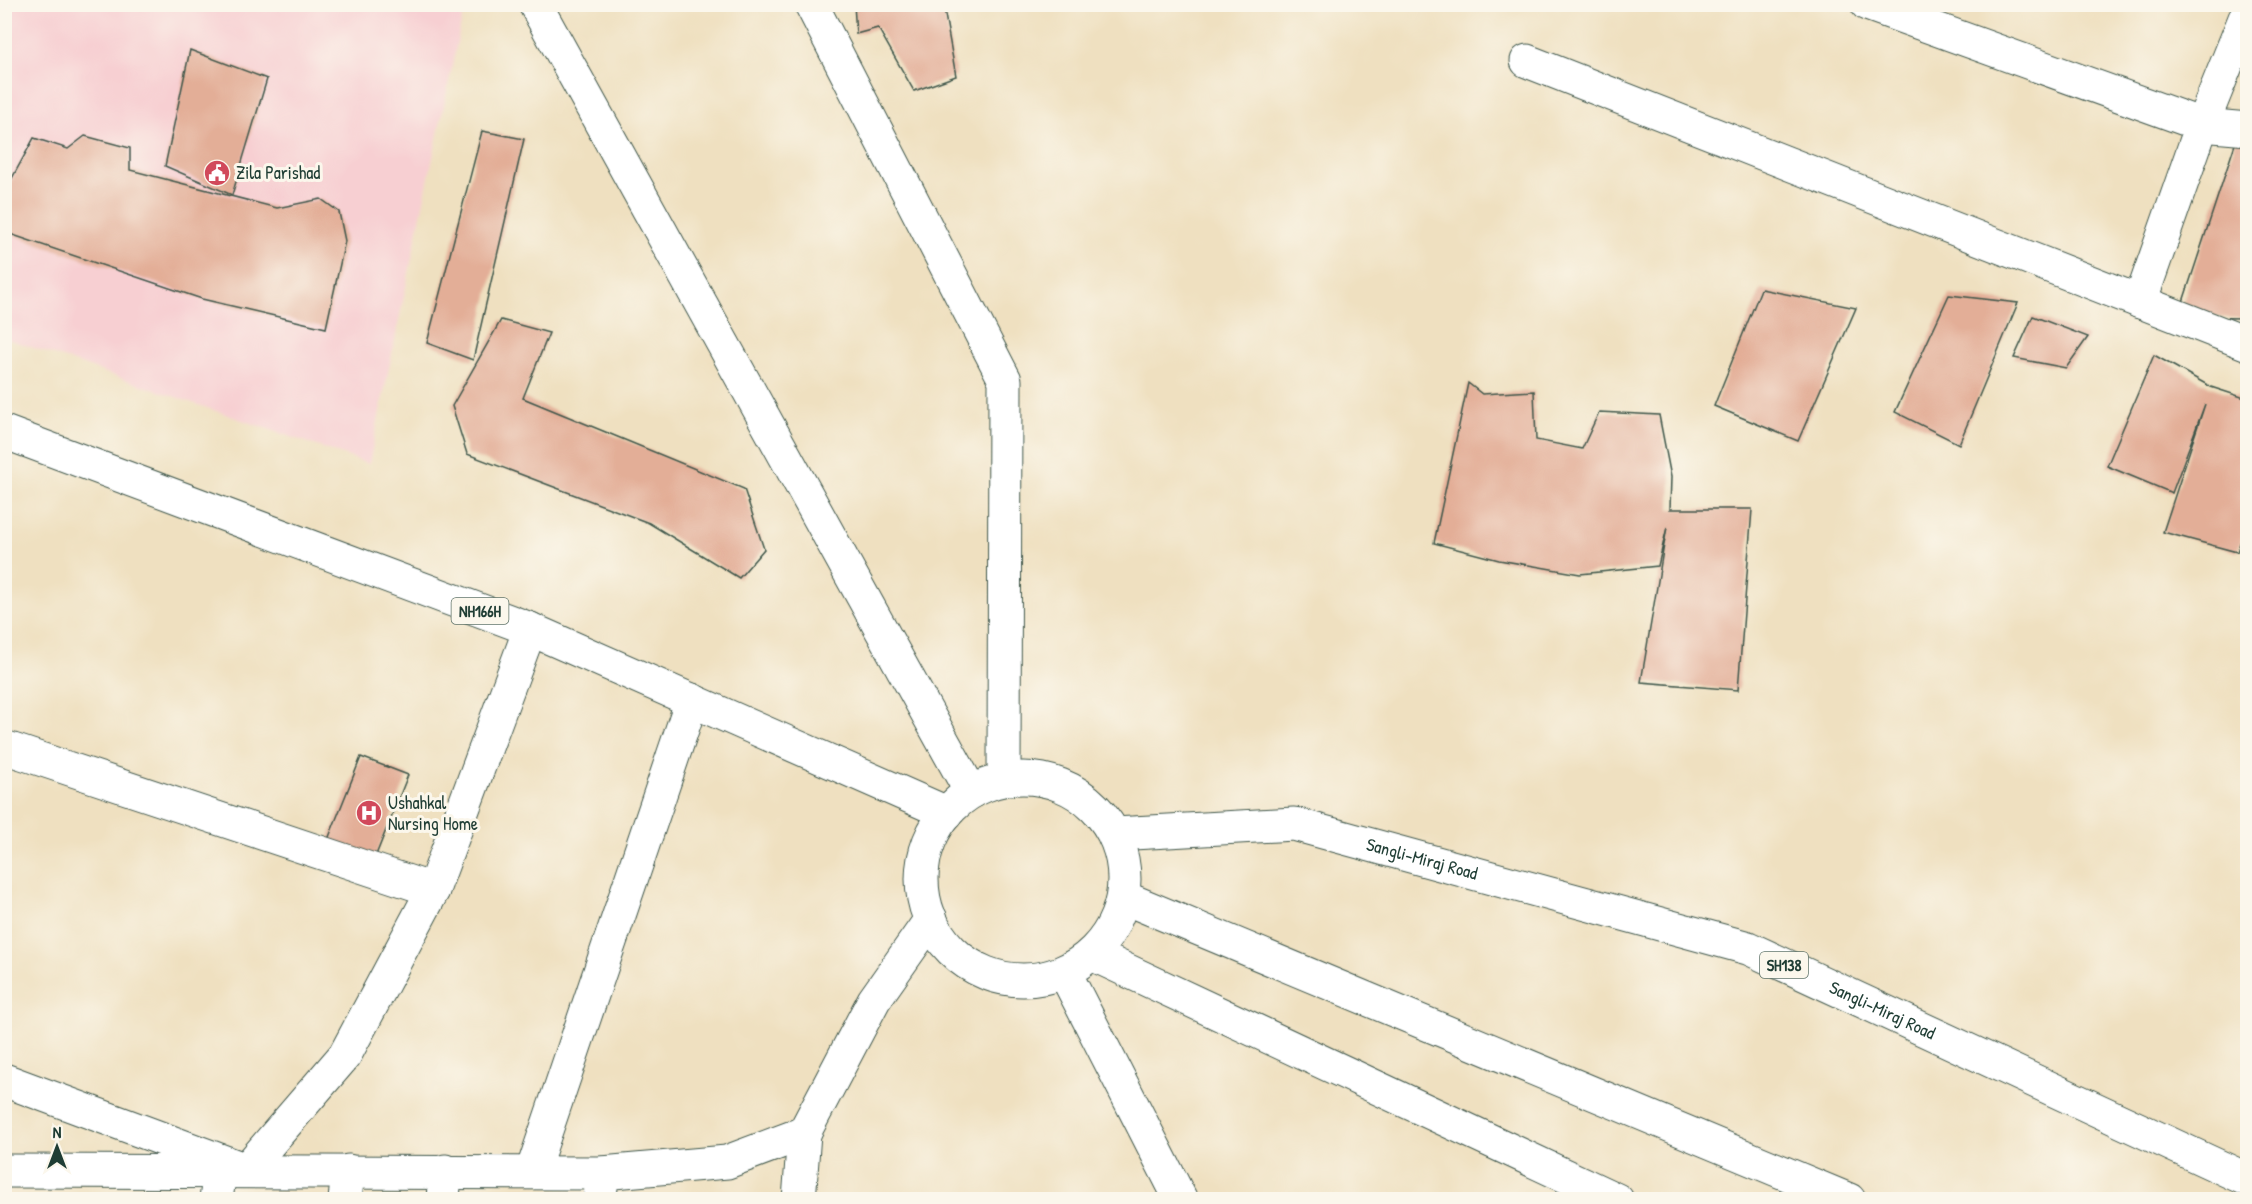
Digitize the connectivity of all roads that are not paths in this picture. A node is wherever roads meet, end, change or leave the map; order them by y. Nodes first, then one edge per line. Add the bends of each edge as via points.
1 (535, 4) edge
2 (811, 4) edge
3 (1867, 4) edge
4 (2247, 11) edge
5 (1527, 61) dead end
6 (2202, 125) junction
7 (2247, 129) edge
8 (2140, 302) junction
9 (2247, 344) edge
10 (4, 432) edge
11 (530, 629) junction
12 (692, 700) junction
13 (4, 747) edge
14 (1004, 779) junction
15 (973, 791) junction
16 (946, 813) junction
17 (1115, 834) junction
18 (433, 890) junction
19 (1125, 898) junction
20 (931, 920) junction
21 (1094, 955) junction
22 (1065, 973) junction
23 (4, 1080) edge
24 (804, 1133) junction
25 (4, 1171) edge
26 (532, 1172) junction
27 (227, 1180) edge
28 (2247, 1180) edge
29 (346, 1185) edge
30 (444, 1186) edge
31 (601, 1186) edge
32 (799, 1200) edge
33 (1180, 1200) edge
34 (1617, 1200) edge
35 (1849, 1200) edge

1 - 15 main road
2 - 14 main road via 1005,380
3 - 6 main road
4 - 6 main road
5 - 8 main road
6 - 7 main road
6 - 8 main road
8 - 9 main road
10 - 11 main road, NH166H
11 - 12 main road, NH166H
11 - 18 main road
12 - 16 main road, NH166H
12 - 26 main road
13 - 18 main road
14 - 15 main road
14 - 17 main road via 1037,779 1069,788 1096,807
15 - 16 main road
16 - 20 main road via 929,842 921,875 925,910
17 - 19 main road via 1125,865
17 - 28 main road, Sangli-Miraj Road / SH138 via 1294,824 1748,948
18 - 27 main road via 345,1055
19 - 21 main road
19 - 35 main road
20 - 22 main road via 941,940 966,964 997,978
20 - 24 main road via 874,1000
21 - 22 main road
21 - 34 main road
22 - 33 main road
23 - 27 main road
24 - 31 main road via 727,1162
24 - 32 main road
25 - 27 main road
26 - 30 main road
26 - 31 main road
27 - 29 main road
29 - 30 main road

